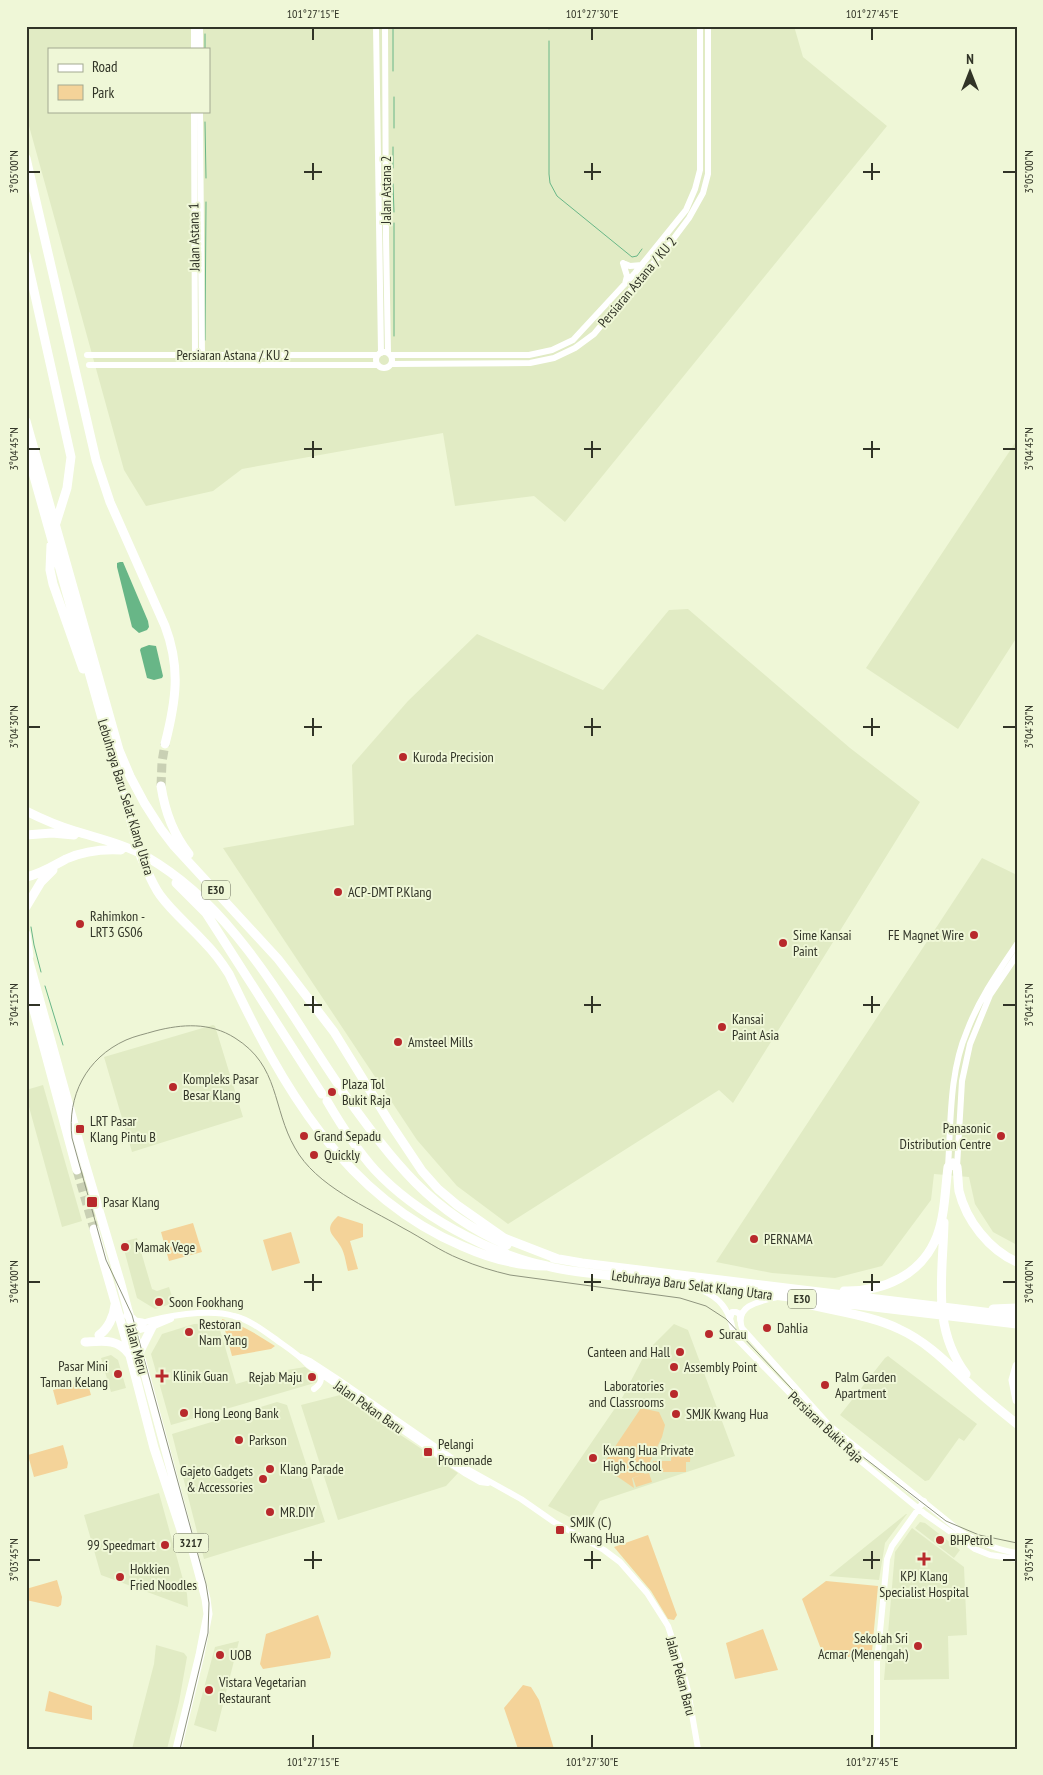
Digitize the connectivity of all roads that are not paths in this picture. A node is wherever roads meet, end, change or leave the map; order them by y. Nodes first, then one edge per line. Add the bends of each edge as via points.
1 (194, 26) edge
2 (200, 26) edge
3 (376, 26) edge
4 (385, 26) edge
5 (700, 26) edge
6 (708, 26) edge
7 (194, 48) edge
8 (200, 48) edge
9 (194, 112) edge
10 (200, 112) edge
11 (386, 153) junction
12 (26, 158) edge
13 (378, 195) junction
14 (386, 237) junction
15 (669, 244) junction
16 (26, 255) edge
17 (642, 265) junction
18 (636, 273) junction
19 (624, 285) junction
20 (606, 320) junction
21 (379, 354) junction
22 (390, 354) junction
23 (87, 355) dead end
24 (199, 355) junction
25 (199, 364) junction
26 (391, 364) junction
27 (89, 365) dead end
28 (378, 365) junction
29 (26, 421) edge
30 (26, 448) edge
31 (96, 702) junction
32 (165, 744) tunnel mouth
33 (161, 786) tunnel mouth
34 (27, 811) edge
35 (26, 835) edge
36 (70, 835) junction
37 (112, 841) junction
38 (124, 850) junction
39 (60, 863) junction
40 (156, 865) junction
41 (26, 877) edge
42 (224, 899) junction
43 (26, 907) edge
44 (26, 934) edge
45 (1017, 944) edge
46 (26, 951) edge
47 (1017, 955) edge
48 (31, 967) junction
49 (26, 981) edge
50 (952, 1167) junction
51 (78, 1170) tunnel mouth
52 (944, 1203) junction
53 (94, 1229) tunnel mouth
54 (558, 1259) junction
55 (1017, 1260) edge
56 (546, 1266) junction
57 (655, 1280) junction
58 (803, 1291) junction
59 (780, 1296) junction
60 (115, 1302) junction
61 (1017, 1308) edge
62 (983, 1312) junction
63 (128, 1314) junction
64 (179, 1316) junction
65 (1017, 1316) edge
66 (730, 1319) junction
67 (740, 1320) junction
68 (142, 1323) junction
69 (1017, 1324) edge
70 (152, 1327) junction
71 (127, 1330) junction
72 (99, 1335) dead end
73 (85, 1342) dead end
74 (139, 1353) junction
75 (301, 1357) junction
76 (1017, 1366) edge
77 (317, 1371) junction
78 (135, 1374) junction
79 (314, 1389) dead end
80 (982, 1396) junction
81 (1017, 1400) edge
82 (1017, 1424) edge
83 (161, 1432) junction
84 (490, 1483) junction
85 (168, 1491) junction
86 (924, 1501) junction
87 (918, 1509) junction
88 (1017, 1553) edge
89 (1017, 1559) edge
90 (173, 1749) edge
91 (178, 1749) edge
92 (698, 1749) edge
93 (878, 1749) edge

1 - 7 street
2 - 8 street
3 - 13 street, Jalan Astana 2
4 - 11 street, Jalan Astana 2
5 - 17 street, Persiaran Astana / KU 2 via 700,170 686,210
6 - 15 street, Persiaran Astana / KU 2 via 708,174 703,193
9 - 24 street, Jalan Astana 1
10 - 24 street, Jalan Astana 1
11 - 13 street via 382,188
11 - 14 street, Jalan Astana 2
12 - 32 highway via 96,460 172,650 176,669 175,698
13 - 14 street via 382,201
13 - 21 street, Jalan Astana 2
14 - 22 street, Jalan Astana 2
15 - 18 street via 641,272
15 - 20 street, Persiaran Astana / KU 2
16 - 31 highway via 70,456 67,488 52,542 50,570 90,694
17 - 18 street, Persiaran Astana / KU 2
17 - 19 street via 623,263 627,276
18 - 19 street, Persiaran Astana / KU 2
18 - 20 street via 634,283
19 - 22 street, Persiaran Astana / KU 2 via 573,340 552,350 529,355
20 - 26 street, Persiaran Astana / KU 2 via 575,348 554,358 530,363
21 - 22 street
21 - 24 street, Persiaran Astana / KU 2
21 - 28 street
22 - 26 street
23 - 24 street, Persiaran Astana / KU 2
24 - 25 street, Jalan Astana 1
25 - 27 street, Persiaran Astana / KU 2
25 - 28 street, Persiaran Astana / KU 2
26 - 28 street via 384,368
29 - 42 highway, Lebuhraya Baru Selat Klang Utara / E30 via 119,750 145,804 170,840
30 - 31 highway, Lebuhraya Baru Selat Klang Utara / E30
31 - 56 highway, Lebuhraya Baru Selat Klang Utara / E30 via 150,879 172,910 205,942 229,974 283,1080 320,1132 374,1192 429,1231 501,1261
33 - 42 highway via 164,808 178,839
34 - 37 highway via 62,827
35 - 36 highway
36 - 37 highway
36 - 38 highway
37 - 38 highway
38 - 39 highway via 87,852
38 - 40 highway
39 - 41 highway
39 - 43 highway via 40,882
40 - 54 highway, Lebuhraya Baru Selat Klang Utara / E30 via 199,895 219,914 252,955 388,1154 413,1182 439,1205 496,1240
40 - 56 highway, Lebuhraya Baru Selat Klang Utara / E30 via 206,913 347,1135 375,1170 416,1205 447,1225 475,1240
42 - 54 highway, Lebuhraya Baru Selat Klang Utara / E30 via 278,959 334,1032 405,1147 433,1183 457,1205 504,1238
44 - 48 highway
45 - 50 street via 985,992 962,1044 955,1074
46 - 48 highway, Jalan Meru / 3217
47 - 50 street via 990,995 970,1044 962,1081
48 - 63 highway, Jalan Meru / 3217
49 - 51 highway
50 - 52 highway
50 - 55 highway via 968,1214 980,1233 1004,1255
52 - 58 highway via 933,1246 903,1276 875,1289
52 - 80 highway via 942,1316 957,1362
53 - 60 highway, Jalan Meru / 3217
54 - 58 highway, Lebuhraya Baru Selat Klang Utara / E30
56 - 57 highway, Lebuhraya Baru Selat Klang Utara / E30
57 - 59 highway, Lebuhraya Baru Selat Klang Utara / E30
57 - 66 street, Persiaran Bukit Raja via 708,1292 725,1308
58 - 62 highway, Lebuhraya Baru Selat Klang Utara / E30
59 - 67 street via 748,1306
59 - 69 highway, Lebuhraya Baru Selat Klang Utara / E30
59 - 80 highway, E30 via 868,1318 914,1336
60 - 71 highway, Jalan Meru / 3217
60 - 72 highway via 108,1326
61 - 62 highway
62 - 65 highway, Lebuhraya Baru Selat Klang Utara / E30
63 - 68 highway via 135,1322
63 - 71 highway, Jalan Meru / 3217
64 - 68 street, Jalan Pekan Baru
64 - 70 street, Jalan Pekan Baru
64 - 75 street, Jalan Pekan Baru via 206,1313 236,1316
66 - 67 street via 732,1312 736,1312 740,1314
66 - 87 street, Persiaran Bukit Raja via 737,1339 803,1408 835,1440
67 - 86 street, Persiaran Bukit Raja via 744,1331 829,1425
68 - 71 street, Jalan Pekan Baru
70 - 71 street, Jalan Pekan Baru
70 - 74 highway
71 - 74 highway, Jalan Meru / 3217
71 - 78 highway, Jalan Meru / 3217
73 - 78 highway via 105,1340 122,1346 130,1355
74 - 83 highway, Jalan Meru / 3217
75 - 77 street, Jalan Pekan Baru
75 - 84 street, Jalan Pekan Baru
76 - 81 highway via 1013,1380
77 - 79 street via 321,1382
77 - 84 street, Jalan Pekan Baru via 466,1474 480,1482
78 - 85 highway, Jalan Meru / 3217
80 - 82 highway, E30
83 - 85 highway via 157,1443
83 - 91 highway, Jalan Meru / 3217 via 208,1614
84 - 92 street, Jalan Pekan Baru via 604,1550 620,1562 647,1593 668,1626 677,1650
85 - 90 highway, Jalan Meru / 3217 via 202,1610
86 - 87 street
86 - 88 street, Persiaran Bukit Raja via 961,1532 981,1543
87 - 89 street, Persiaran Bukit Raja via 975,1549
87 - 93 street via 892,1546 887,1560 877,1663

